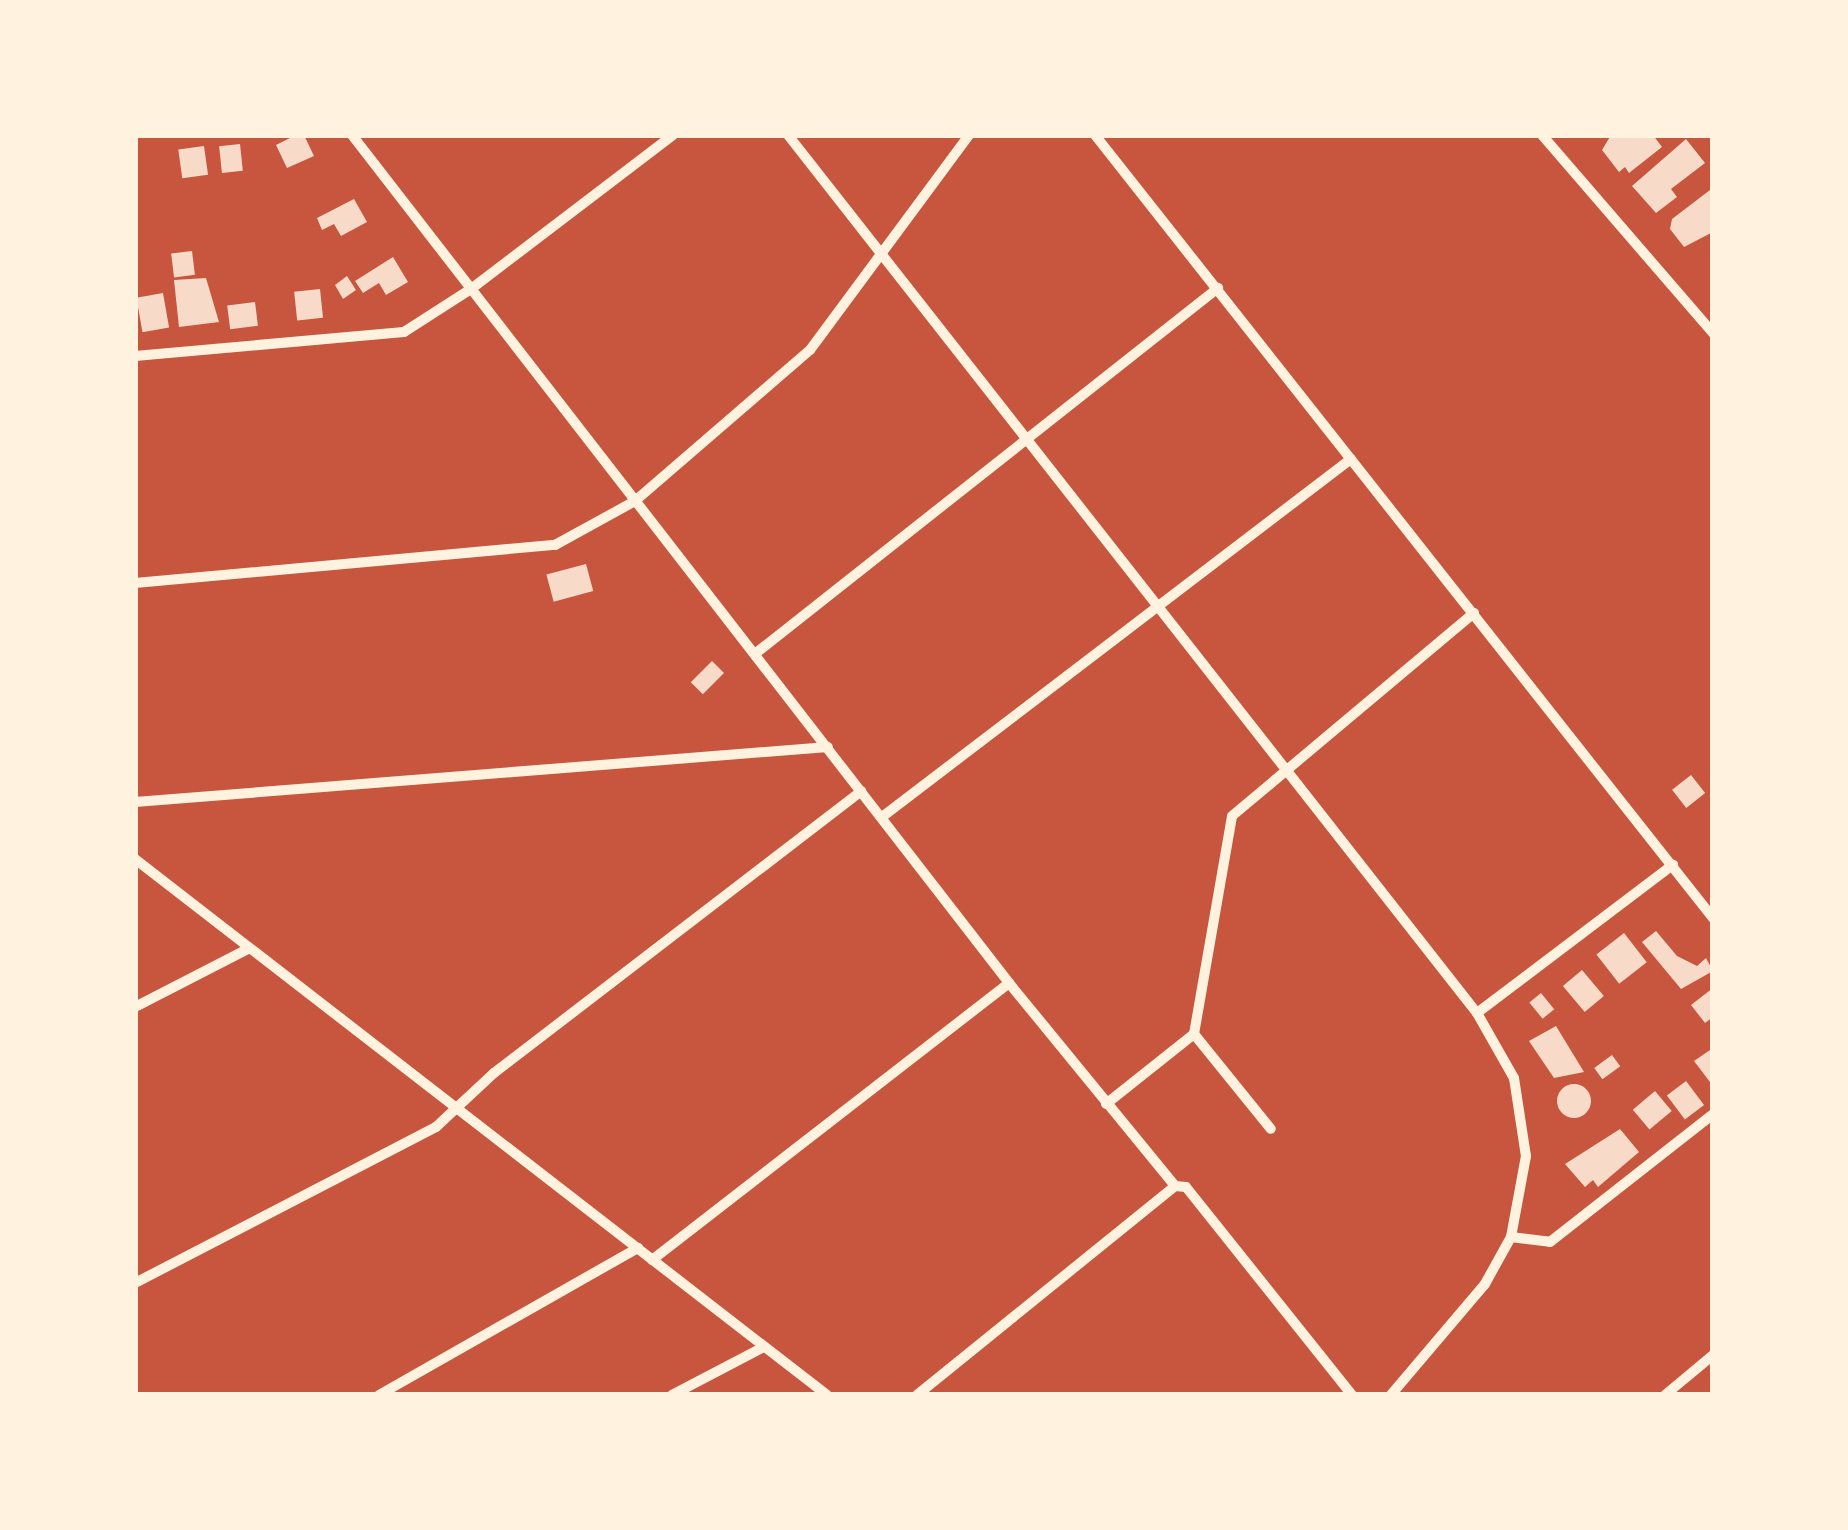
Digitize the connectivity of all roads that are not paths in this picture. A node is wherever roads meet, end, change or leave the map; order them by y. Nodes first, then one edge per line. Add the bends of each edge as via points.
1 (352, 135) edge
2 (673, 135) edge
3 (788, 135) edge
4 (969, 135) edge
5 (1095, 135) edge
6 (1542, 135) edge
7 (885, 256) junction
8 (1218, 288) junction
9 (471, 289) junction
10 (1713, 333) edge
11 (135, 356) edge
12 (1028, 439) junction
13 (1351, 459) junction
14 (634, 501) junction
15 (135, 582) edge
16 (1159, 606) junction
17 (1474, 614) junction
18 (756, 652) junction
19 (828, 747) junction
20 (1283, 770) junction
21 (861, 792) junction
22 (135, 802) edge
23 (882, 817) junction
24 (135, 859) edge
25 (1673, 865) junction
26 (1713, 918) edge
27 (250, 948) junction
28 (1010, 984) junction
29 (135, 1007) edge
30 (1477, 1013) junction
31 (1194, 1034) junction
32 (1106, 1104) junction
33 (456, 1110) junction
34 (1713, 1114) edge
35 (1271, 1129) dead end
36 (1175, 1186) junction
37 (1512, 1237) junction
38 (638, 1248) junction
39 (652, 1260) junction
40 (135, 1283) edge
41 (762, 1348) junction
42 (1713, 1356) edge
43 (379, 1395) edge
44 (672, 1395) edge
45 (827, 1395) edge
46 (917, 1395) edge
47 (1352, 1395) edge
48 (1391, 1395) edge
49 (1665, 1395) edge

1 - 9 street
2 - 9 street
3 - 7 street
4 - 7 street
5 - 8 street
6 - 10 street
7 - 12 street
7 - 14 street via 810,350
8 - 12 street
8 - 13 street
9 - 11 street via 404,332
9 - 14 street
12 - 16 street
12 - 18 street
13 - 16 street
13 - 17 street
14 - 15 street via 555,545
14 - 18 street
16 - 20 street
16 - 23 street
17 - 20 street
17 - 25 street
18 - 19 street
19 - 21 street
19 - 22 street
20 - 30 street
20 - 31 street via 1232,816
21 - 23 street
21 - 33 street via 494,1073
23 - 28 street
24 - 27 street
25 - 26 street
25 - 30 street
27 - 29 street
27 - 33 street
28 - 32 street
28 - 39 street
30 - 37 street via 1514,1078 1525,1121 1524,1180
31 - 32 street
31 - 35 street
32 - 36 street
33 - 38 street
33 - 40 street via 436,1127
34 - 37 street via 1550,1242
36 - 46 street
36 - 47 street via 1186,1188
37 - 48 street via 1485,1284
38 - 39 street
38 - 43 street
39 - 41 street
41 - 44 street
41 - 45 street
42 - 49 street

